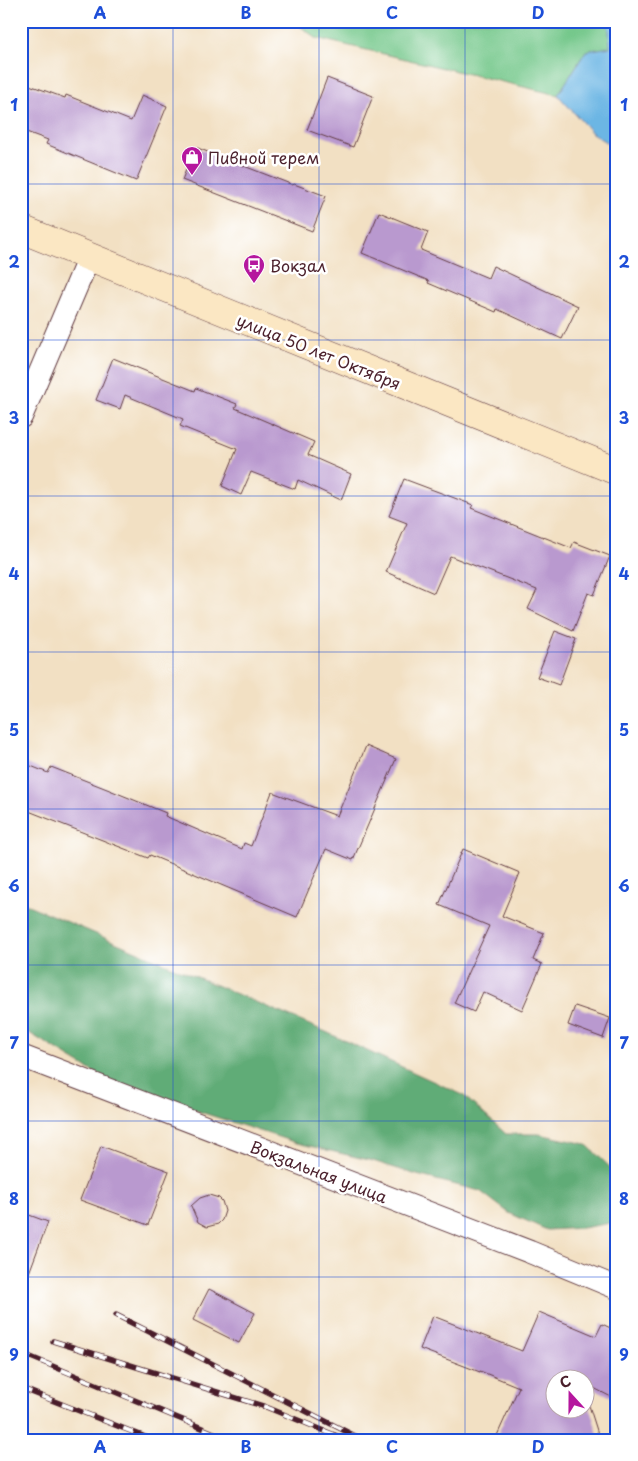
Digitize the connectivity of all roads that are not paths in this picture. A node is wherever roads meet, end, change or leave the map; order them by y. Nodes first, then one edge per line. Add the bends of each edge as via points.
1 (21, 229) edge
2 (89, 257) junction
3 (21, 417) edge
4 (617, 471) edge
5 (21, 1056) edge
6 (617, 1288) edge

1 - 2 main road, улица 50 лет Октября
2 - 3 street
2 - 4 main road, улица 50 лет Октября
5 - 6 street, Вокзальная улица

